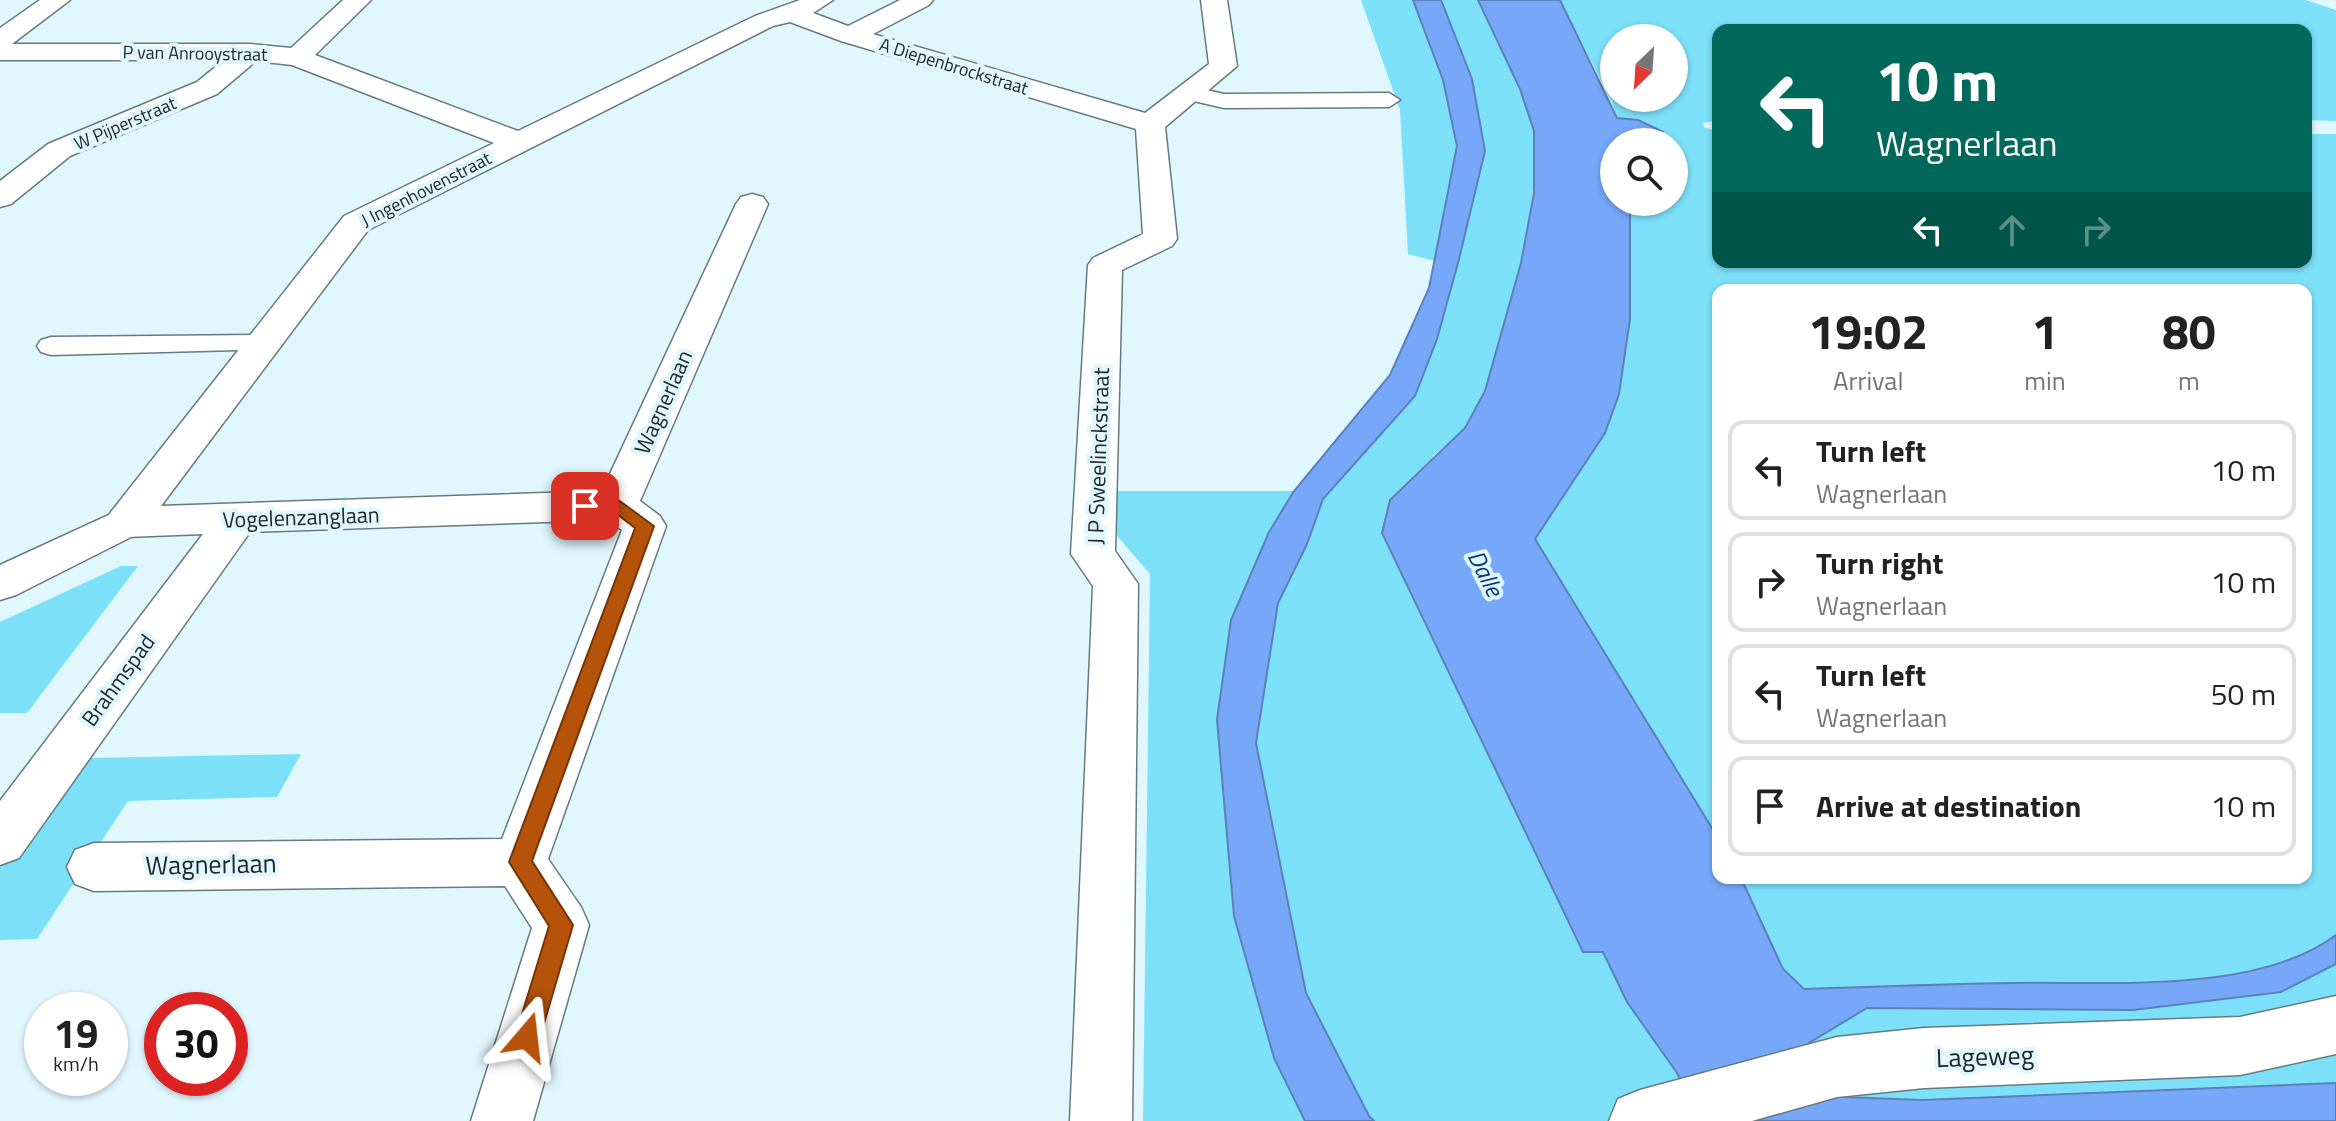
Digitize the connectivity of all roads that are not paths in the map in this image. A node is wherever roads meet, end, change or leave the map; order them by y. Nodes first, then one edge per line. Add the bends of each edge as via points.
1 (57, 0) edge
2 (358, 0) edge
3 (920, 0) edge
4 (1214, 0) edge
5 (805, 7) edge
6 (850, 35) junction
7 (0, 40) edge
8 (0, 52) edge
9 (250, 52) junction
10 (297, 57) junction
11 (1189, 93) junction
12 (1389, 100) dead end
13 (1150, 124) junction
14 (519, 142) junction
15 (0, 197) edge
16 (752, 204) dead end
17 (262, 343) junction
18 (51, 346) dead end
19 (617, 505) junction
20 (237, 519) junction
21 (126, 522) junction
22 (0, 584) edge
23 (0, 842) edge
24 (520, 862) junction
25 (94, 867) dead end
26 (2336, 1025) edge
27 (502, 1121) edge
28 (1101, 1121) edge
29 (1640, 1121) edge

1 - 7 street
2 - 10 street
3 - 6 street
4 - 11 street via 1223,66
5 - 6 street, A Diepenbrockstraat
5 - 14 street, J Ingenhovenstraat via 764,21
6 - 13 street, A Diepenbrockstraat
8 - 9 street, P van Anrooystraat
9 - 10 street, P van Anrooystraat
9 - 15 street, W Pijperstraat via 207,88 59,150
10 - 14 street, P van Anrooystraat
11 - 12 lane via 1224,101
11 - 13 street
13 - 28 street, J P Sweelinckstraat via 1160,239 1105,265 1093,554 1116,584
14 - 17 street, J Ingenhovenstraat via 356,223
16 - 19 street, Wagnerlaan
17 - 18 lane
17 - 21 street, J Ingenhovenstraat
19 - 20 street, Vogelenzanglaan
19 - 24 street via 645,526
20 - 21 street, Vogelenzanglaan
20 - 23 street, Brahmspad
21 - 22 street, Vogelenzanglaan
24 - 25 street, Wagnerlaan
24 - 27 street via 561,925
26 - 29 street, Lageweg via 2240,1046 1924,1058 1837,1067

